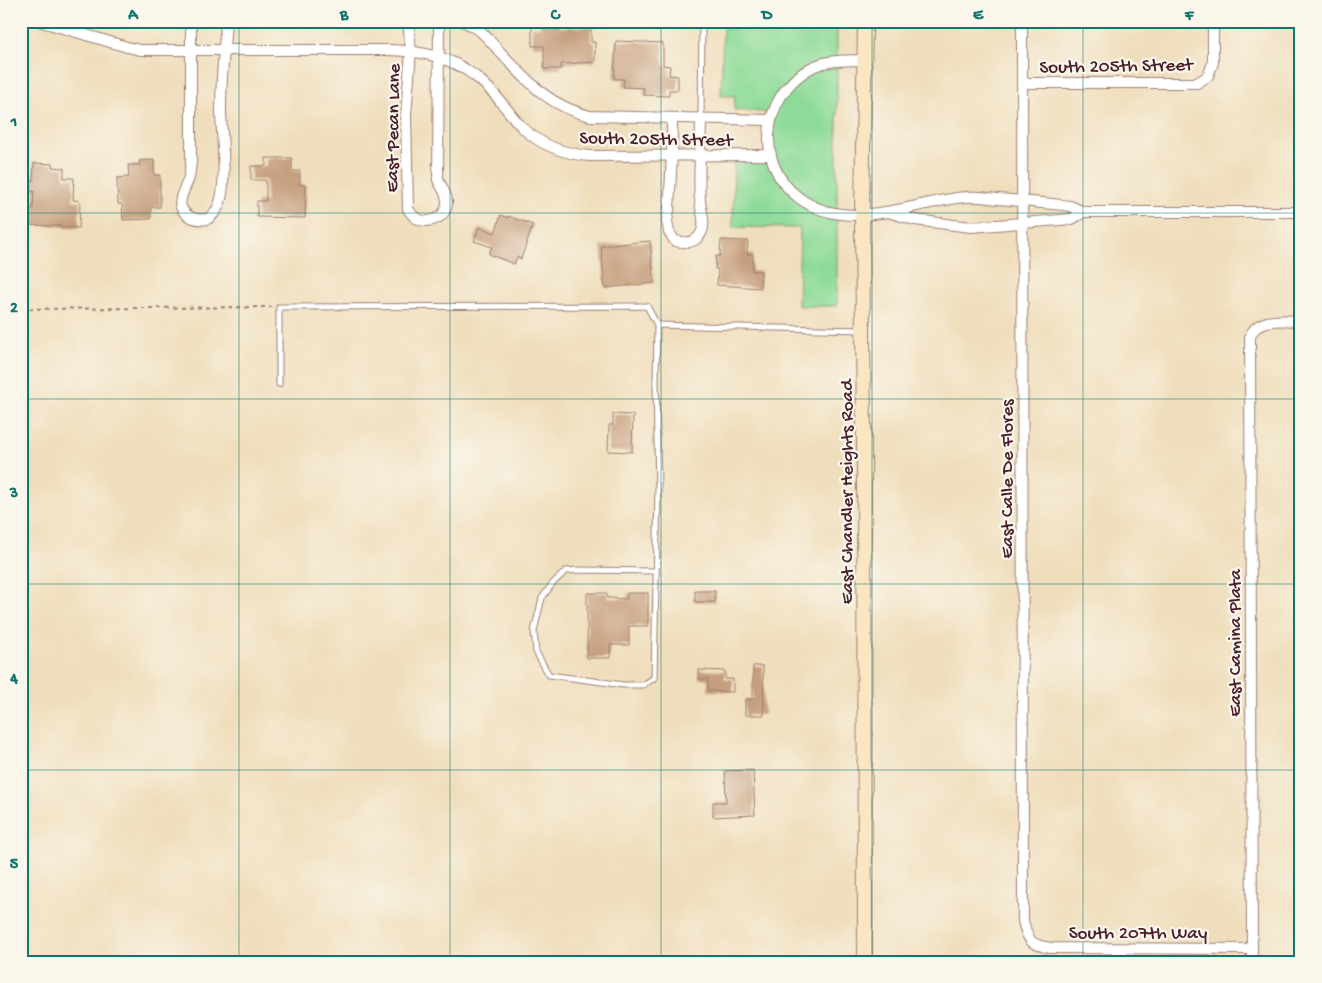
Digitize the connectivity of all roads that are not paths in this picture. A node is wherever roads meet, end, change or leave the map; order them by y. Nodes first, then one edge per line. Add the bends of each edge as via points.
1 (39, 21) edge
2 (191, 21) edge
3 (226, 21) edge
4 (408, 21) edge
5 (438, 21) edge
6 (462, 21) edge
7 (702, 21) edge
8 (865, 21) edge
9 (1022, 21) edge
10 (1213, 21) edge
11 (224, 50) junction
12 (191, 51) junction
13 (411, 51) junction
14 (438, 56) junction
15 (865, 60) junction
16 (1022, 83) junction
17 (672, 118) junction
18 (701, 118) junction
19 (771, 120) junction
20 (700, 155) junction
21 (771, 155) junction
22 (672, 156) junction
23 (1022, 201) junction
24 (890, 212) junction
25 (1084, 212) junction
26 (1301, 212) edge
27 (862, 215) junction
28 (1022, 222) junction
29 (1301, 321) edge
30 (657, 325) junction
31 (863, 330) junction
32 (279, 384) dead end
33 (656, 571) junction
34 (1027, 937) joint
35 (1252, 949) junction
36 (865, 962) edge
37 (1252, 962) edge

1 - 12 street, South 205th Street via 134,49
2 - 12 street
3 - 11 street
4 - 13 street, East Pecan Lane
5 - 14 street, East Pecan Lane
6 - 17 street, South 205th Street via 488,37 547,98 568,109 590,116
7 - 18 lane
8 - 15 main road, East Chandler Heights Road
9 - 16 street, East Calle De Flores
10 - 16 street, South 205th Street via 1213,63 1208,76 1197,83
11 - 12 street, South 205th Street
11 - 12 street via 222,189 220,204 208,219 189,217 181,207 191,163
11 - 13 street, South 205th Street
13 - 14 street, South 205th Street
13 - 14 street, East Pecan Lane via 406,114 407,204 416,218 426,221 444,213 447,203 438,180
14 - 22 street, South 205th Street via 474,76 496,96 524,130 562,151 590,156
15 - 19 street via 832,61 810,68 783,93
15 - 27 main road, East Chandler Heights Road
16 - 23 street, East Calle De Flores
17 - 18 street, South 205th Street
17 - 22 street
18 - 19 street, South 205th Street
18 - 20 street
19 - 21 street
20 - 21 street, South 205th Street
20 - 22 street, South 205th Street
20 - 22 street via 700,200 704,225 696,240 684,243 675,241 667,221
21 - 27 street via 778,174 797,197 826,211
23 - 24 street via 967,196
23 - 25 street via 1070,206
23 - 28 street, East Calle De Flores
24 - 27 street
24 - 28 street via 915,220 971,227
25 - 26 street
25 - 28 street via 1072,219
27 - 31 main road, East Chandler Heights Road
28 - 34 street, East Calle De Flores via 1023,922
29 - 35 street, East Camina Plata via 1261,323 1252,331 1249,344
30 - 31 lane
30 - 32 lane via 647,306 279,307
30 - 33 lane
31 - 36 main road, East Chandler Heights Road
33 - 33 lane via 654,678 644,685 624,685 549,675 536,652 534,631 542,598 553,583 566,571
34 - 35 street, South 207th Way via 1037,946 1051,948
35 - 37 street, East Camina Plata

